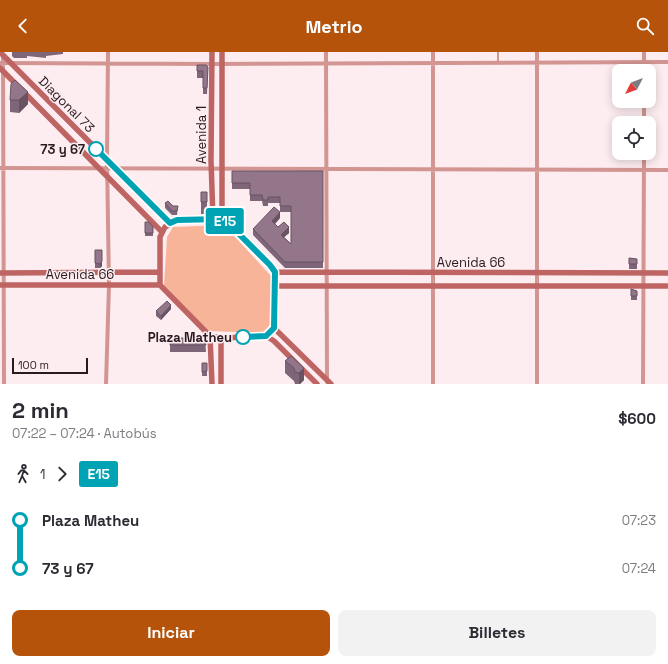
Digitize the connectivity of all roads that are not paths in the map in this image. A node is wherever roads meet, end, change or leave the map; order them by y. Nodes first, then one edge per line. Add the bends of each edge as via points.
1 (108, 52) edge
2 (212, 52) edge
3 (222, 52) edge
4 (326, 52) edge
5 (433, 52) edge
6 (498, 52) edge
7 (537, 52) edge
8 (644, 52) edge
9 (2, 53) edge
10 (644, 62) junction
11 (668, 62) edge
12 (11, 63) junction
13 (222, 63) junction
14 (433, 63) junction
15 (498, 63) junction
16 (537, 63) junction
17 (108, 64) junction
18 (212, 64) junction
19 (326, 64) junction
20 (2, 67) edge
21 (107, 159) junction
22 (644, 160) edge
23 (211, 167) junction
24 (2, 168) edge
25 (99, 168) junction
26 (107, 168) junction
27 (115, 168) junction
28 (221, 168) junction
29 (326, 169) junction
30 (433, 169) junction
31 (537, 170) junction
32 (644, 170) junction
33 (668, 170) edge
34 (107, 176) junction
35 (213, 219) junction
36 (222, 219) junction
37 (170, 223) junction
38 (161, 232) junction
39 (160, 272) junction
40 (275, 272) junction
41 (326, 272) junction
42 (2, 273) edge
43 (109, 273) junction
44 (433, 273) junction
45 (643, 273) junction
46 (668, 273) edge
47 (537, 274) junction
48 (2, 285) edge
49 (109, 285) junction
50 (160, 285) junction
51 (275, 286) junction
52 (327, 286) junction
53 (433, 286) junction
54 (537, 286) junction
55 (643, 286) junction
56 (668, 286) edge
57 (274, 328) junction
58 (210, 336) junction
59 (266, 336) junction
60 (221, 338) junction
61 (328, 383) edge
62 (4, 384) edge
63 (106, 384) edge
64 (212, 384) edge
65 (221, 384) edge
66 (317, 384) edge
67 (434, 384) edge
68 (537, 384) edge
69 (643, 384) edge

1 - 17 street
2 - 18 main road, Avenida 1
3 - 13 main road, Avenida 1
4 - 19 street
5 - 14 street
6 - 15 lane
7 - 16 street
8 - 10 street
9 - 12 main road, Diagonal 73
9 - 20 street
10 - 11 street
10 - 16 street
12 - 17 street
12 - 20 street
12 - 21 main road, Diagonal 73
13 - 18 street
13 - 19 street
13 - 28 main road, Avenida 1
14 - 15 street
14 - 19 street
14 - 30 street
15 - 16 street
16 - 31 street
17 - 18 street
17 - 21 street
18 - 23 main road, Avenida 1
19 - 29 street
20 - 24 street
20 - 25 main road, Diagonal 73
21 - 26 street
21 - 27 main road, Diagonal 73
22 - 32 street
23 - 27 street
23 - 28 street
23 - 35 main road, Avenida 1
24 - 25 street
24 - 42 street
25 - 26 street
25 - 34 main road, Diagonal 73
26 - 27 street
26 - 34 street
27 - 37 main road, Diagonal 73
28 - 29 street
28 - 36 main road, Avenida 1
29 - 30 street
29 - 41 street
30 - 31 street
30 - 44 street
31 - 32 street
31 - 47 street
32 - 33 street
32 - 45 street
34 - 38 main road, Diagonal 73
34 - 43 street
35 - 36 main road
35 - 37 main road via 177,220
36 - 40 main road
37 - 38 main road
38 - 39 main road
39 - 43 main road, Avenida 66
39 - 50 main road
40 - 41 main road, Avenida 66
40 - 51 main road
41 - 44 main road, Avenida 66
41 - 52 street
42 - 43 main road, Avenida 66
42 - 48 street
43 - 49 street
44 - 47 main road, Avenida 66
44 - 53 street
45 - 46 main road, Avenida 66
45 - 47 main road, Avenida 66
45 - 55 street
47 - 54 street
48 - 49 main road, Avenida 66
48 - 62 street
49 - 50 main road, Avenida 66
49 - 63 street
50 - 58 main road
51 - 52 main road, Avenida 66
51 - 57 main road
52 - 53 main road, Avenida 66
52 - 61 street
53 - 54 main road, Avenida 66
53 - 67 street
54 - 55 main road, Avenida 66
54 - 68 street
55 - 56 main road, Avenida 66
55 - 69 street
57 - 59 main road
57 - 61 main road
58 - 60 main road
58 - 64 main road
59 - 60 main road
59 - 66 main road
60 - 65 main road

